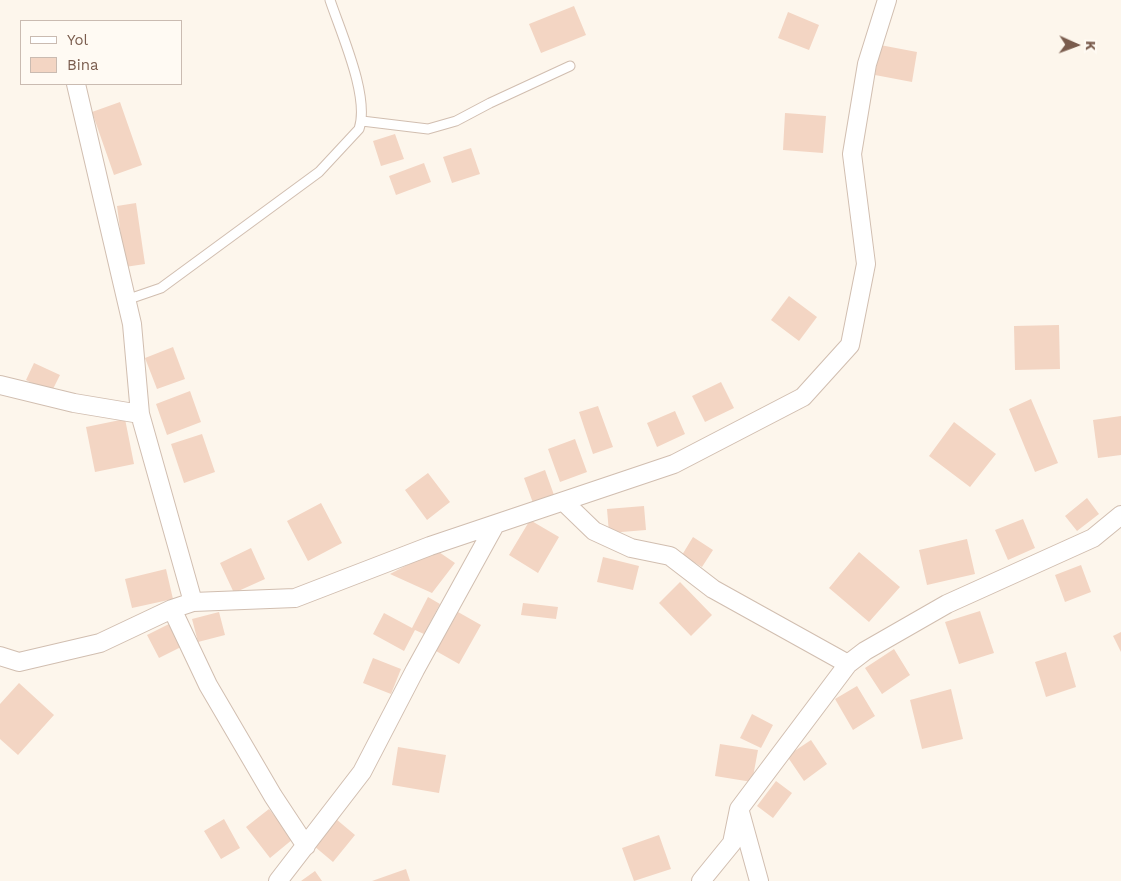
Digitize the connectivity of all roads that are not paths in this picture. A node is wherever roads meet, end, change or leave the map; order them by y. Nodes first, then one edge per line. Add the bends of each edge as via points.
1 (330, 0) edge
2 (887, 0) edge
3 (570, 66) dead end
4 (76, 85) edge
5 (362, 121) junction
6 (126, 300) junction
7 (0, 385) edge
8 (140, 414) junction
9 (564, 502) junction
10 (1121, 515) edge
11 (495, 525) junction
12 (193, 602) junction
13 (172, 609) junction
14 (1, 659) edge
15 (848, 664) junction
16 (739, 809) junction
17 (306, 846) junction
18 (278, 881) edge
19 (701, 881) edge
20 (759, 881) edge

1 - 5 lane via 361,94
2 - 9 street via 866,64 852,154 866,264 850,345 803,397 674,464
3 - 5 lane via 456,121 428,129
4 - 6 street
5 - 6 lane via 359,129 319,172 161,288
6 - 8 street via 132,324
7 - 8 street via 74,403
8 - 12 street
9 - 11 street
9 - 15 street via 594,531 631,548 670,556 712,588
10 - 15 street via 1094,538 948,604
11 - 12 street via 430,546 295,598
11 - 17 street via 362,772
12 - 13 street
13 - 14 street via 100,643 19,662
13 - 17 street via 208,685 272,796
15 - 16 street
16 - 19 street via 732,843
16 - 20 street
17 - 18 street

